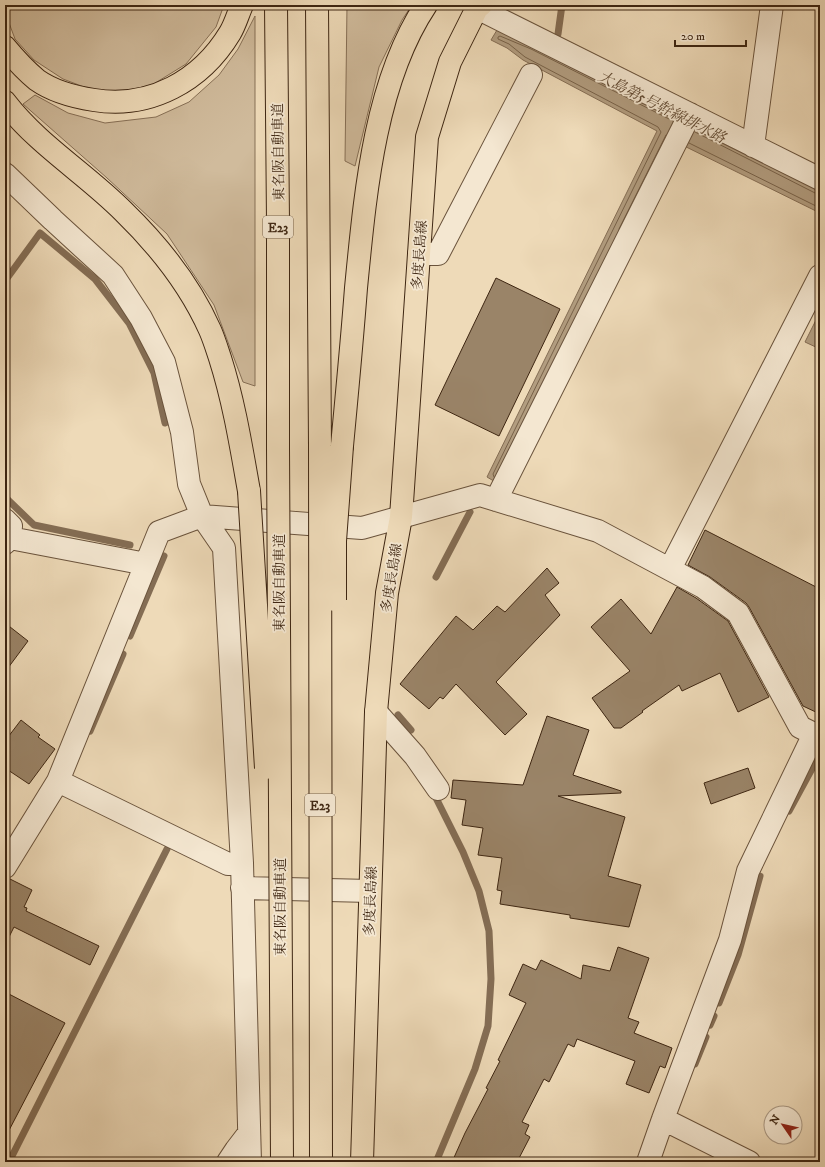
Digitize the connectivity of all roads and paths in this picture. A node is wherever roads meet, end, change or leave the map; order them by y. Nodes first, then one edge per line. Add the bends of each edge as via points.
1 (242, 5) edge
2 (276, 5) edge
3 (317, 5) edge
4 (426, 5) edge
5 (772, 5) edge
6 (479, 7) edge
7 (5, 47) edge
8 (531, 75) dead end
9 (5, 102) edge
10 (689, 117) junction
11 (753, 146) junction
12 (5, 174) edge
13 (820, 179) edge
14 (419, 254) junction
15 (820, 276) edge
16 (496, 500) junction
17 (202, 516) junction
18 (401, 517) junction
19 (7, 533) edge
20 (146, 564) junction
21 (670, 569) junction
22 (376, 712) junction
23 (817, 735) edge
24 (58, 781) junction
25 (438, 789) dead end
26 (242, 863) junction
27 (5, 866) edge
28 (242, 888) junction
29 (370, 891) junction
30 (281, 1014) junction
31 (320, 1015) junction
32 (663, 1119) junction
33 (249, 1133) junction
34 (228, 1162) edge
35 (250, 1162) edge
36 (282, 1162) edge
37 (321, 1162) edge
38 (362, 1162) edge
39 (648, 1162) edge
40 (749, 1162) edge

1 - 7 main road via 230,32 216,54 199,70 160,94 139,100 98,101 77,98 55,90 21,66
2 - 30 main road, 東名阪自動車道 / E23, bridge
3 - 31 main road, E23, bridge
4 - 31 main road, bridge via 400,54 386,96 373,150 362,232 335,541 333,920
5 - 11 street
6 - 10 street
6 - 14 main road, 多度長島線 via 450,62 427,137
8 - 14 street via 438,254
9 - 30 main road, bridge via 45,144 122,210 156,246 187,287 210,330 226,378 239,430 249,491
10 - 11 street
10 - 16 street
11 - 13 street
12 - 17 street via 113,275 141,318 164,362 182,432 189,484
14 - 18 main road, 多度長島線
15 - 21 street
16 - 18 street via 480,495
16 - 21 street via 598,531
17 - 18 street via 362,528
17 - 20 street via 159,532
17 - 26 street via 224,548
18 - 22 main road, 多度長島線 via 387,593
19 - 20 street
20 - 24 street
21 - 23 street via 703,587 738,613 800,727
22 - 25 street via 415,756
22 - 29 main road, 多度長島線
23 - 32 street via 748,871 730,940
24 - 26 street via 228,864
24 - 27 street
26 - 28 street
28 - 29 street
28 - 33 street
29 - 38 main road, 多度長島線
30 - 36 main road, 東名阪自動車道 / E23, bridge
31 - 37 main road, E23, bridge
32 - 39 street
32 - 40 street
33 - 34 street
33 - 35 street

